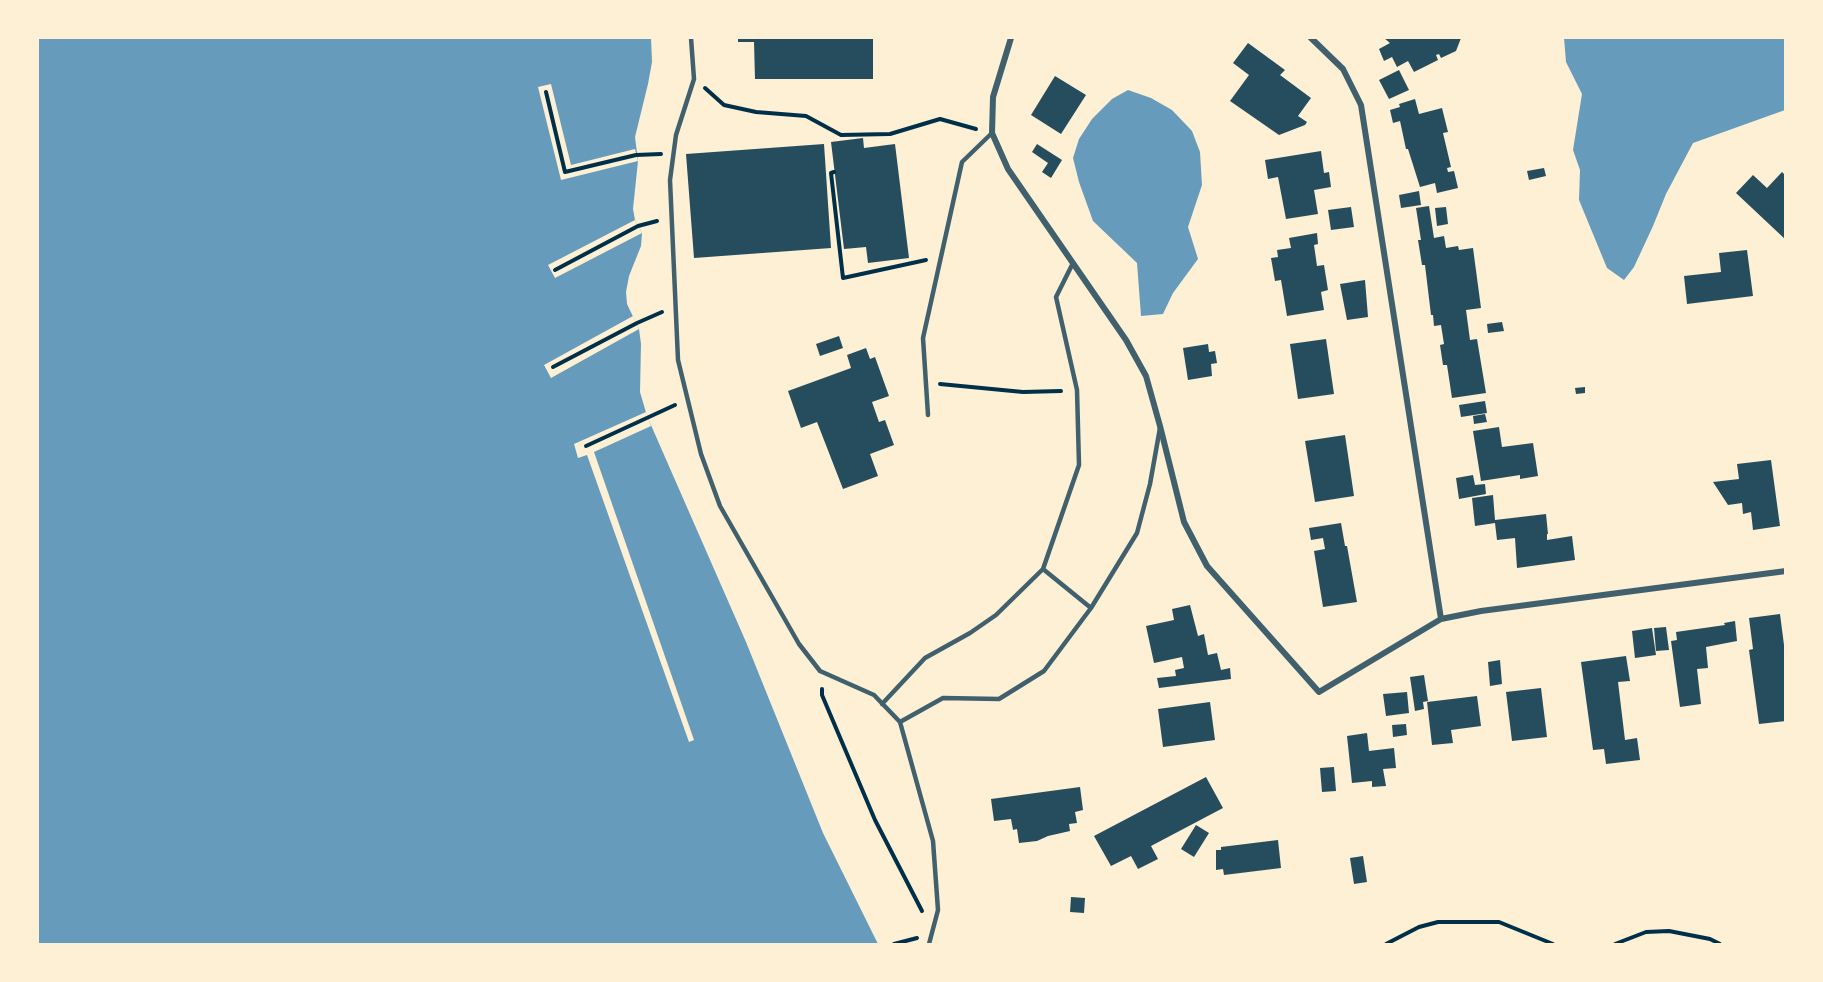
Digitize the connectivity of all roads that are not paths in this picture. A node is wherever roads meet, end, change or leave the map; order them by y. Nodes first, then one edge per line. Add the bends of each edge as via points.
1 (691, 38) edge
2 (1011, 38) edge
3 (1311, 38) edge
4 (992, 133) junction
5 (1073, 263) junction
6 (928, 415) dead end
7 (1160, 426) junction
8 (1043, 569) junction
9 (1785, 571) edge
10 (1091, 608) junction
11 (1441, 619) junction
12 (882, 704) junction
13 (900, 722) junction
14 (929, 945) edge

1 - 12 lane via 694,79 676,135 670,180 678,360 700,454 720,506 799,644 819,671 874,695
2 - 4 street via 993,97
3 - 11 street via 1343,69 1361,105
4 - 5 street via 1008,170
4 - 6 lane via 962,162 923,338
5 - 7 street via 1146,376
5 - 8 lane via 1056,297 1077,390 1079,465
7 - 10 lane via 1137,533
7 - 11 street via 1184,522 1207,566 1319,692
8 - 10 lane
8 - 12 lane via 996,615 925,658
9 - 11 street
10 - 13 lane via 1044,671 999,699 943,698
12 - 13 lane
13 - 14 lane via 933,841 938,910

